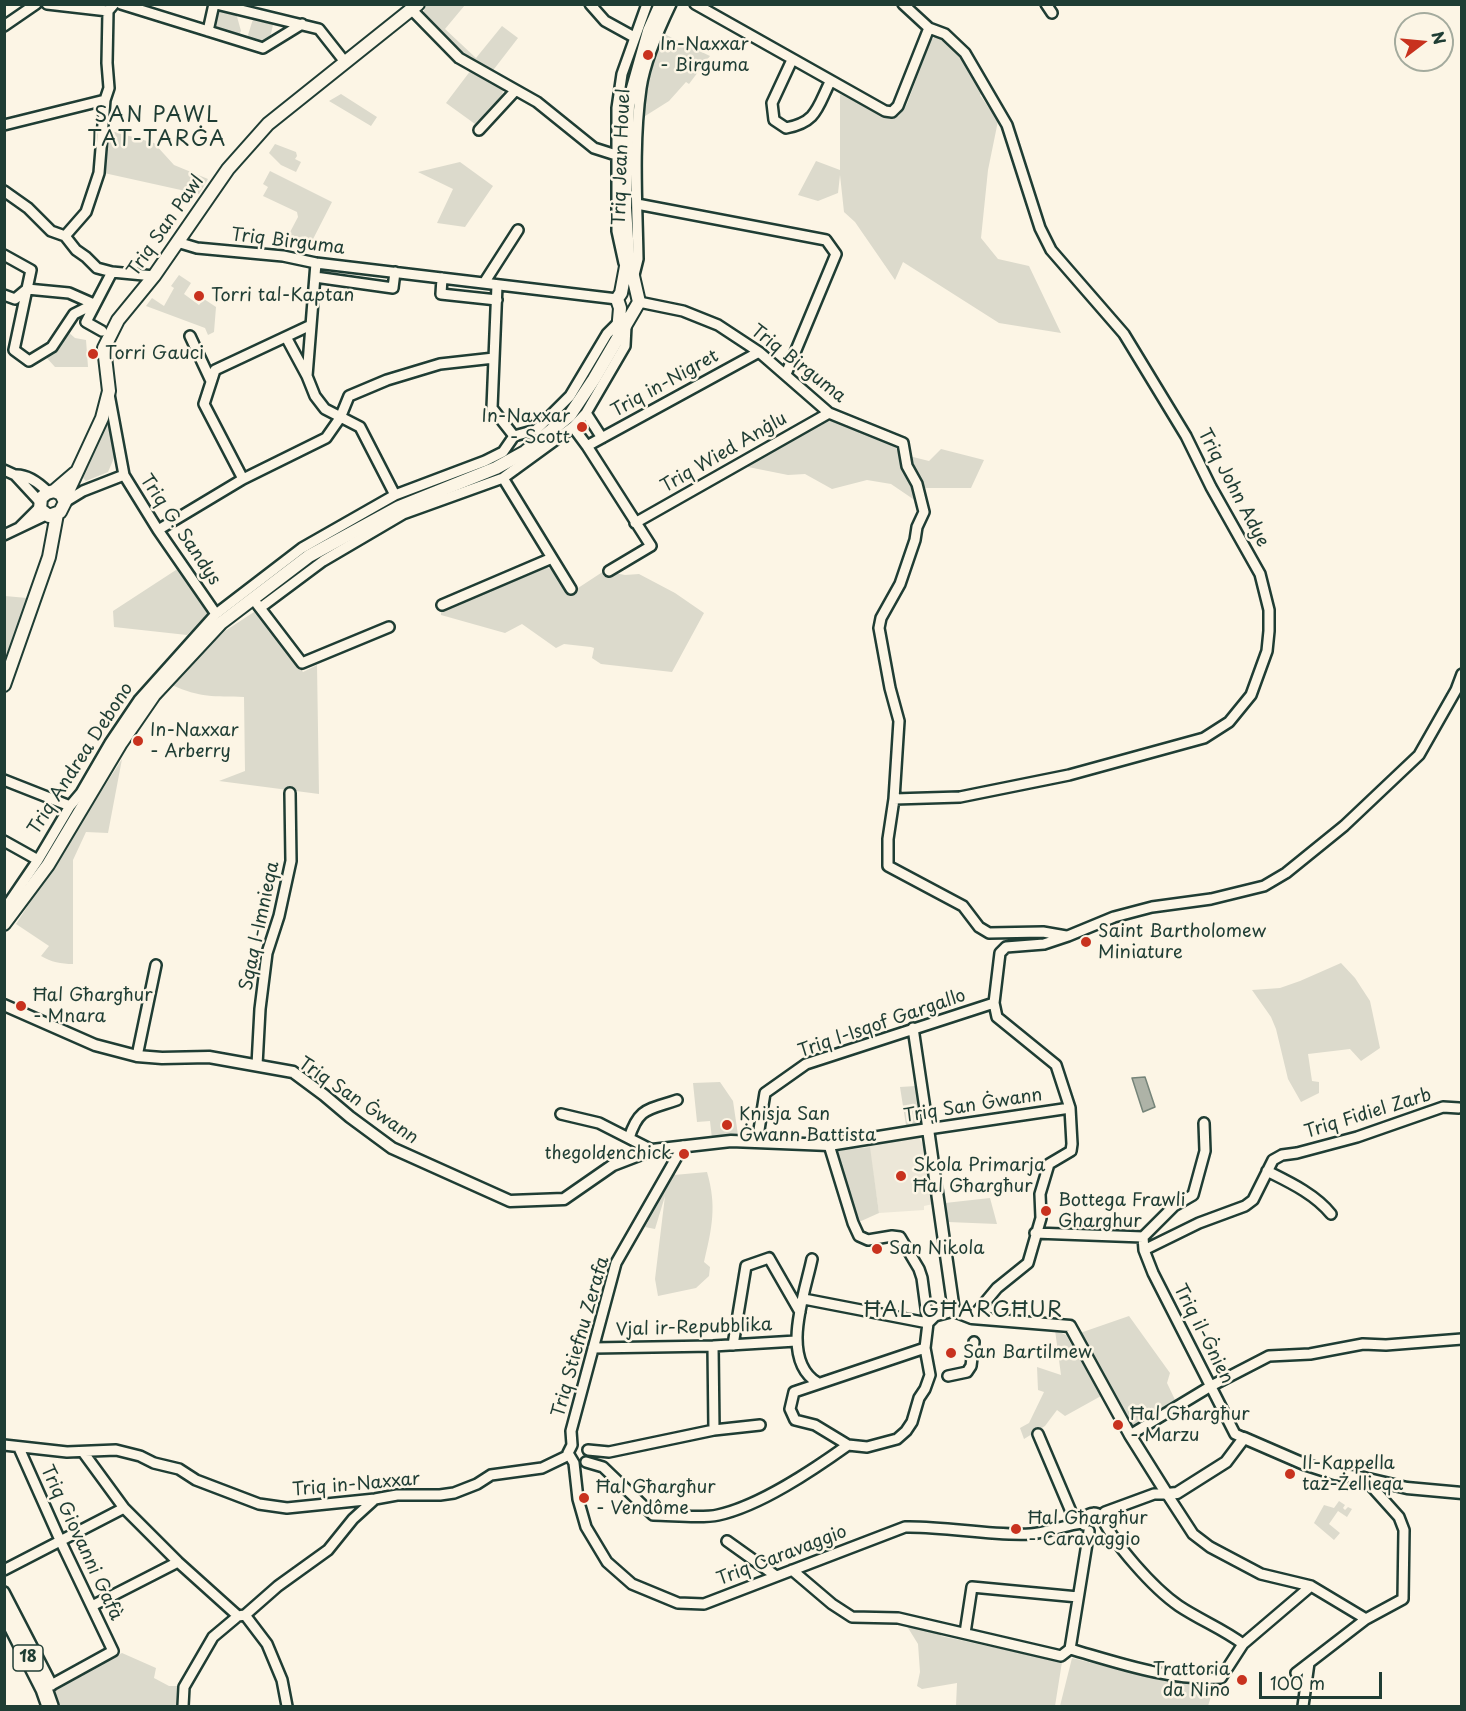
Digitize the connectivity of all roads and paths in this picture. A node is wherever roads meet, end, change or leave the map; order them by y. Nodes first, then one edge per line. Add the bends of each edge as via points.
1 (36, 4) edge
2 (47, 4) edge
3 (121, 4) edge
4 (215, 4) edge
5 (590, 4) edge
6 (647, 4) edge
7 (661, 4) edge
8 (670, 4) edge
9 (695, 4) edge
10 (903, 4) edge
11 (413, 6) edge
12 (111, 8) edge
13 (302, 24) junction
14 (4, 26) edge
15 (929, 28) junction
16 (208, 31) junction
17 (634, 37) junction
18 (792, 60) junction
19 (345, 62) junction
20 (830, 82) junction
21 (515, 91) junction
22 (105, 100) junction
23 (4, 125) edge
24 (479, 130) dead end
25 (616, 155) junction
26 (4, 191) edge
27 (637, 204) junction
28 (518, 230) dead end
29 (65, 237) junction
30 (177, 242) junction
31 (4, 255) edge
32 (316, 263) junction
33 (112, 272) junction
34 (395, 272) junction
35 (630, 273) junction
36 (154, 276) junction
37 (315, 277) junction
38 (442, 278) junction
39 (484, 283) junction
40 (497, 285) junction
41 (27, 289) junction
42 (4, 295) edge
43 (496, 300) junction
44 (628, 301) junction
45 (94, 304) junction
46 (623, 323) junction
47 (311, 325) junction
48 (102, 331) dead end
49 (190, 336) dead end
50 (286, 337) junction
51 (759, 352) junction
52 (494, 358) junction
53 (786, 374) junction
54 (308, 376) junction
55 (211, 381) junction
56 (109, 392) junction
57 (586, 413) junction
58 (829, 413) junction
59 (340, 418) junction
60 (573, 427) junction
61 (514, 436) junction
62 (602, 438) junction
63 (587, 446) junction
64 (81, 468) junction
65 (4, 470) edge
66 (15, 475) junction
67 (124, 475) junction
68 (243, 478) junction
69 (503, 478) junction
70 (51, 492) junction
71 (395, 495) junction
72 (65, 501) junction
73 (46, 511) junction
74 (635, 522) junction
75 (158, 530) junction
76 (4, 535) edge
77 (552, 558) junction
78 (609, 572) dead end
79 (571, 589) dead end
80 (256, 603) junction
81 (442, 605) dead end
82 (216, 614) junction
83 (389, 627) dead end
84 (1461, 674) edge
85 (4, 685) edge
86 (1459, 688) edge
87 (4, 780) edge
88 (290, 794) dead end
89 (894, 799) junction
90 (70, 806) junction
91 (4, 842) edge
92 (38, 860) junction
93 (9, 911) edge
94 (4, 926) edge
95 (1068, 936) junction
96 (156, 964) dead end
97 (994, 1003) junction
98 (4, 1005) edge
99 (913, 1028) junction
100 (137, 1056) junction
101 (257, 1065) junction
102 (676, 1100) dead end
103 (1070, 1108) junction
104 (1459, 1108) dead end
105 (561, 1114) dead end
106 (1204, 1123) dead end
107 (928, 1129) junction
108 (629, 1138) junction
109 (757, 1142) junction
110 (829, 1145) junction
111 (683, 1146) junction
112 (652, 1150) junction
113 (1267, 1172) junction
114 (1331, 1214) dead end
115 (1035, 1233) junction
116 (1143, 1238) junction
117 (1144, 1250) junction
118 (812, 1259) dead end
119 (804, 1299) junction
120 (954, 1311) junction
121 (800, 1312) junction
122 (972, 1318) junction
123 (928, 1323) junction
124 (1461, 1339) edge
125 (796, 1341) junction
126 (974, 1342) dead end
127 (733, 1345) junction
128 (713, 1346) junction
129 (593, 1348) junction
130 (925, 1348) junction
131 (948, 1376) dead end
132 (818, 1383) junction
133 (1211, 1386) junction
134 (760, 1425) dead end
135 (714, 1430) junction
136 (1038, 1434) dead end
137 (1130, 1435) junction
138 (1244, 1438) junction
139 (4, 1444) edge
140 (572, 1445) junction
141 (848, 1445) junction
142 (20, 1448) junction
143 (588, 1450) junction
144 (83, 1452) junction
145 (571, 1459) junction
146 (586, 1462) junction
147 (1364, 1478) junction
148 (1461, 1493) edge
149 (1167, 1494) junction
150 (375, 1499) junction
151 (124, 1508) junction
152 (1102, 1520) junction
153 (1086, 1525) junction
154 (60, 1540) junction
155 (727, 1541) dead end
156 (178, 1562) junction
157 (4, 1570) edge
158 (792, 1570) junction
159 (776, 1576) junction
160 (1311, 1586) junction
161 (4, 1592) edge
162 (1078, 1597) junction
163 (92, 1606) junction
164 (4, 1610) edge
165 (242, 1616) junction
166 (1366, 1619) junction
167 (4, 1632) edge
168 (966, 1633) junction
169 (1243, 1644) junction
170 (1070, 1649) junction
171 (1309, 1663) junction
172 (1296, 1673) dead end
173 (48, 1687) junction
174 (40, 1707) edge
175 (50, 1707) edge
176 (183, 1707) edge
177 (287, 1707) edge
178 (1303, 1707) edge

1 - 14 street
2 - 12 street
3 - 16 street
4 - 13 street
4 - 16 street
5 - 17 street via 606,21
6 - 17 street, Triq Jean Houel
7 - 35 main road, Triq Jean Houel via 649,31 628,106 625,197
8 - 27 street, Triq Jean Houel via 642,86
9 - 18 street
10 - 15 street, Triq John Adye
11 - 19 main road, Triq San Pawl
11 - 21 street via 459,58
12 - 22 street via 109,88
13 - 16 street via 263,48
13 - 19 street via 319,29
15 - 20 street via 898,106 892,112
15 - 89 street, Triq John Adye via 945,34 965,53 1007,124 1040,228 1051,250 1124,334 1186,436 1260,574 1269,610 1269,631 1267,651 1251,695 1229,722 1204,738 1069,775 960,797
17 - 25 street, Triq Jean Houel via 616,108
18 - 20 street
18 - 20 street via 772,103 774,120 786,128 810,120
19 - 30 main road, Triq San Pawl via 268,124 228,169
21 - 24 street
21 - 25 street via 537,102 594,148
22 - 23 street
22 - 29 street via 99,174 86,212
25 - 35 street, Triq Jean Houel via 617,231
26 - 29 street via 51,231
27 - 35 street, Triq Jean Houel via 638,259
27 - 53 street via 826,240 836,254
28 - 39 street
29 - 33 street via 97,268
30 - 32 street, Triq Birguma
30 - 36 main road, Triq San Pawl
31 - 41 street via 31,270
32 - 34 street, Triq Birguma
32 - 37 street
33 - 36 street
33 - 45 street
34 - 37 street, Triq Birguma via 393,288
34 - 38 street, Triq Birguma
35 - 44 main road, Triq Jean Houel
36 - 56 main road, Triq San Pawl via 118,320 104,348
37 - 47 street
38 - 39 street, Triq Birguma
38 - 43 street via 441,294
39 - 40 street, Triq Birguma
40 - 43 street
40 - 44 street, Triq Birguma
41 - 42 street via 15,299
41 - 45 street via 69,293
41 - 45 street via 14,350 29,361 52,347 74,314
43 - 52 street
44 - 46 main road, Triq Andrea Debono
44 - 51 street, Triq Birguma via 683,311 718,325
45 - 48 street via 86,322
46 - 57 street, Triq Andrea Debono via 625,346
46 - 61 street, Triq Andrea Debono via 607,334 570,396 536,430
46 - 80 main road, Triq Andrea Debono via 570,415 525,452 496,468 399,507 309,556
47 - 50 street
47 - 54 street
49 - 55 street
50 - 54 street
50 - 55 street via 215,370
51 - 53 street, Triq Birguma
51 - 62 street, Triq in-Nigret
52 - 59 street via 440,364 387,380 349,396
52 - 61 street via 492,408
53 - 58 street, Triq Birguma
54 - 59 street via 318,402
55 - 68 street via 204,404
56 - 64 main road, Triq San Pawl
56 - 67 street, Triq G. Sandys
57 - 60 street, Triq Andrea Debono
57 - 62 street
58 - 74 street, Triq Wied Anġlu
58 - 89 street, Triq Birguma via 903,443 924,512 900,584 879,628 899,721
59 - 68 street via 326,438
59 - 71 street via 360,427
60 - 63 street
60 - 69 street, Triq Andrea Debono
61 - 71 street, Triq Andrea Debono via 504,452
62 - 63 street, Triq in-Nigret
63 - 74 street
64 - 70 main road, Triq San Pawl
64 - 72 main road, Triq San Pawl
65 - 66 street
66 - 70 street
66 - 73 street
67 - 72 street
67 - 75 street, Triq G. Sandys
68 - 75 street
69 - 77 street
69 - 80 street, Triq Andrea Debono via 403,514
70 - 72 main road via 61,494
70 - 73 main road, Triq San Pawl via 43,495
71 - 82 street, Triq Andrea Debono via 302,548
72 - 73 main road, Triq San Pawl
73 - 76 street
73 - 85 main road, Triq San Pawl via 52,540 49,557
74 - 78 street via 651,546
75 - 82 street, Triq G. Sandys
77 - 79 street
77 - 81 street
80 - 83 street via 302,663
80 - 93 main road, Triq Andrea Debono via 221,623 154,696 48,865
82 - 90 street, Triq Andrea Debono via 139,700
84 - 86 street
86 - 95 street via 1419,755 1344,826 1286,873 1264,886 1211,899 1152,907
87 - 90 street
88 - 101 street, Sqaq l-Imnieqa via 291,861 267,952
89 - 95 street via 888,866 963,906 979,927 989,933 1043,932
90 - 92 street, Triq Andrea Debono
91 - 92 street
92 - 93 street, Triq Andrea Debono
93 - 94 main road, Triq Andrea Debono
95 - 97 street via 1044,944 1006,947 1000,952
96 - 100 street
97 - 99 street, Triq l-Isqof Gargallo
97 - 103 street via 997,1017 1056,1065
98 - 100 street, Triq San Ġwann via 95,1045
99 - 107 street
99 - 109 street, Triq l-Isqof Gargallo via 806,1064 765,1093
100 - 101 street, Triq San Ġwann via 209,1057
101 - 112 street, Triq San Ġwann via 293,1072 392,1148 510,1202 564,1199 613,1165
102 - 108 street via 642,1112
103 - 107 street, Triq San Ġwann
103 - 115 street via 1071,1150 1049,1164
104 - 113 street, Triq Fidiel Zarb via 1443,1107 1357,1137 1282,1155 1273,1160
105 - 108 street via 599,1123
106 - 116 street via 1205,1151 1193,1195 1174,1206
107 - 110 street, Triq San Ġwann
107 - 120 street
108 - 112 street
109 - 110 street, Triq San Ġwann
109 - 111 street, Triq San Ġwann
110 - 123 street via 859,1236 868,1240 900,1237 920,1269
111 - 112 street, Triq San Ġwann
111 - 129 street, Triq Stiefnu Zerafa via 616,1263
113 - 114 street via 1323,1204
113 - 117 street, Triq Fidiel Zarb via 1253,1200 1245,1206 1199,1222
115 - 116 street
115 - 122 street via 1028,1263 997,1288
116 - 117 street, Triq il-Ġnien
117 - 133 street, Triq il-Ġnien
118 - 119 street
119 - 121 street
119 - 123 street
120 - 122 street
120 - 123 street via 935,1316
121 - 125 street
121 - 127 street via 770,1258 746,1266
122 - 137 street via 1070,1326
123 - 130 street
124 - 133 street via 1363,1344 1310,1354 1269,1356
125 - 127 street, Vjal ir-Repubblika
125 - 132 street via 804,1366
126 - 131 street via 967,1372
127 - 128 street, Vjal ir-Repubblika
128 - 129 street, Vjal ir-Repubblika
128 - 135 street
129 - 140 street, Triq Stiefnu Zerafa via 571,1431
130 - 132 street
130 - 141 street via 930,1375 906,1431 897,1439 867,1447
132 - 141 street via 794,1392 790,1409 795,1420 815,1425
133 - 137 street
133 - 138 street, Triq il-Ġnien via 1235,1434
134 - 135 street
135 - 143 street via 609,1452
136 - 153 street via 1072,1514
137 - 149 street
138 - 147 street via 1304,1464
138 - 149 street via 1226,1462 1177,1493
139 - 142 street, Triq in-Naxxar
140 - 143 street via 583,1443
140 - 145 street via 568,1453
141 - 146 street via 764,1498 717,1516 653,1515 603,1467
142 - 144 street, Triq in-Naxxar
142 - 154 street, Triq Giovanni Gafà
143 - 146 street
144 - 150 street, Triq in-Naxxar via 130,1453 179,1469 195,1480 259,1504 287,1508
144 - 151 street
145 - 146 street via 580,1464
145 - 150 street, Triq in-Naxxar via 542,1468 491,1474 454,1493
145 - 159 street, Triq Caravaggio via 586,1527 608,1562 632,1584 678,1603 704,1604
147 - 148 street via 1407,1488
147 - 166 street via 1399,1517 1404,1530 1403,1599
149 - 152 street via 1154,1494 1105,1512
149 - 160 street via 1193,1534 1210,1547 1261,1574
150 - 165 street via 328,1550
151 - 154 street
151 - 156 street
152 - 153 street via 1098,1531
152 - 153 street via 1093,1513 1087,1515
152 - 169 street via 1144,1574 1177,1604
153 - 158 street, Triq Caravaggio via 1001,1534 905,1527
153 - 162 street
154 - 157 street
154 - 163 street, Triq Giovanni Gafà
155 - 159 street
156 - 163 street
156 - 165 street
158 - 159 street, Triq Caravaggio
158 - 168 street via 852,1617 898,1618
160 - 166 street
160 - 169 street
161 - 173 street
162 - 168 street via 972,1587
162 - 170 street
163 - 173 street, Triq Giovanni Gafà via 113,1651
164 - 173 highway, 18
165 - 176 street via 213,1637 184,1687
165 - 177 street via 267,1644 282,1680
166 - 171 street
167 - 174 highway, 18
168 - 170 street via 1060,1656
169 - 170 street via 1221,1678 1202,1680 1148,1671
171 - 172 street
171 - 178 street
173 - 175 highway, 18

